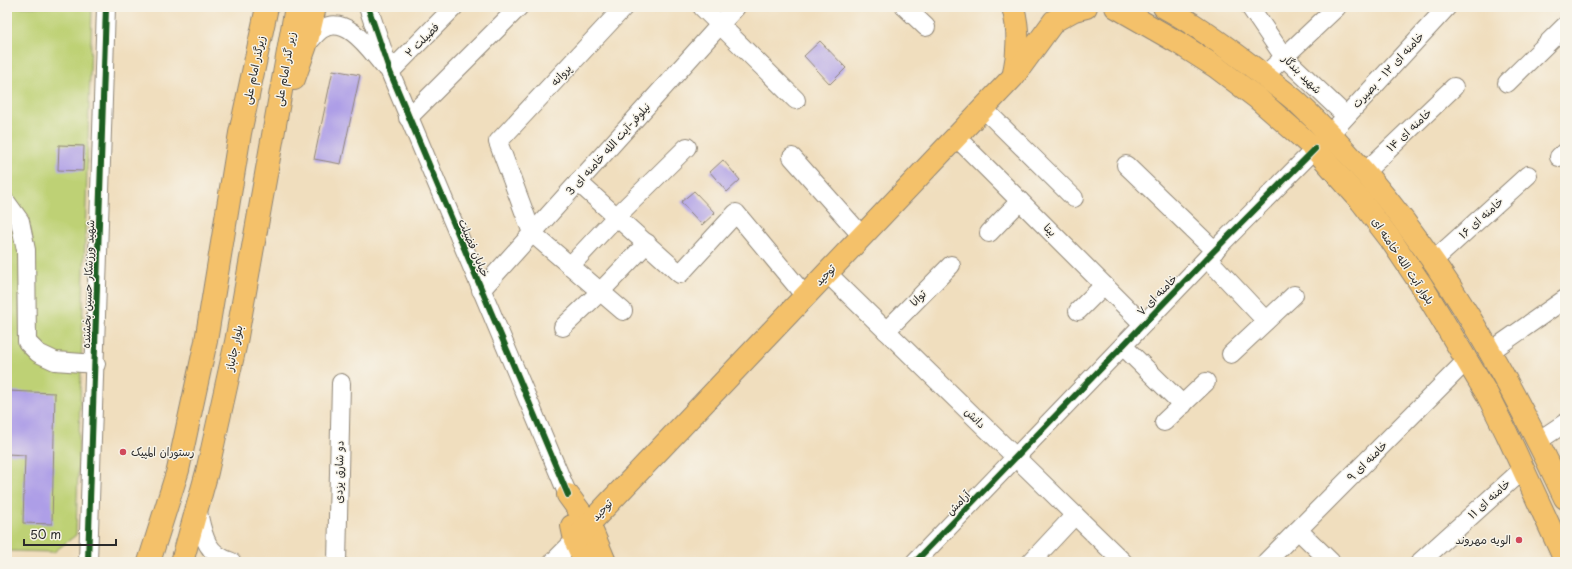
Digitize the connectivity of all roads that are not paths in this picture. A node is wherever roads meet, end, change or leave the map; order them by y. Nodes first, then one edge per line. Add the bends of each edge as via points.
1 (106, 7) edge
2 (254, 7) edge
3 (267, 7) edge
4 (296, 7) edge
5 (316, 7) edge
6 (368, 7) edge
7 (454, 7) edge
8 (519, 7) edge
9 (624, 7) edge
10 (702, 7) edge
11 (736, 7) edge
12 (905, 7) edge
13 (1013, 7) edge
14 (1086, 7) edge
15 (1116, 7) edge
16 (1250, 7) edge
17 (1337, 7) edge
18 (1447, 7) edge
19 (1173, 10) edge
20 (720, 24) junction
21 (1565, 26) edge
22 (926, 27) dead end
23 (306, 45) junction
24 (1284, 57) junction
25 (390, 72) junction
26 (1264, 76) junction
27 (1013, 77) junction
28 (1507, 83) dead end
29 (1454, 87) dead end
30 (796, 100) dead end
31 (983, 108) junction
32 (1346, 116) junction
33 (408, 118) junction
34 (274, 130) junction
35 (240, 133) junction
36 (956, 137) junction
37 (1322, 142) junction
38 (687, 147) dead end
39 (792, 157) dead end
40 (1126, 165) dead end
41 (1364, 172) junction
42 (1528, 175) dead end
43 (578, 182) junction
44 (1074, 198) dead end
45 (1020, 201) junction
46 (7, 204) edge
47 (617, 216) junction
48 (532, 233) junction
49 (989, 233) dead end
50 (862, 236) junction
51 (647, 243) junction
52 (1211, 254) junction
53 (1433, 261) junction
54 (951, 265) dead end
55 (570, 266) junction
56 (827, 273) junction
57 (1104, 285) junction
58 (481, 290) junction
59 (600, 292) junction
60 (1294, 295) dead end
61 (805, 296) junction
62 (1565, 299) edge
63 (623, 311) dead end
64 (1078, 312) dead end
65 (1266, 321) junction
66 (1143, 324) junction
67 (563, 327) dead end
68 (886, 330) junction
69 (1122, 346) junction
70 (1491, 351) junction
71 (1231, 354) dead end
72 (1467, 360) junction
73 (96, 364) junction
74 (1206, 382) dead end
75 (342, 383) dead end
76 (1183, 404) junction
77 (1164, 422) dead end
78 (1565, 423) edge
79 (1538, 441) junction
80 (1016, 457) junction
81 (1523, 469) junction
82 (568, 495) junction
83 (1565, 498) edge
84 (197, 508) junction
85 (1075, 515) junction
86 (589, 524) junction
87 (1298, 530) junction
88 (575, 540) junction
89 (1111, 558) edge
90 (219, 560) edge
91 (1565, 560) edge
92 (1270, 561) edge
93 (88, 562) edge
94 (149, 562) edge
95 (182, 562) edge
96 (337, 562) edge
97 (552, 562) edge
98 (585, 562) edge
99 (605, 562) edge
100 (914, 562) edge
101 (1030, 562) edge
102 (1331, 562) edge
103 (1420, 562) edge

1 - 73 street, شهید ورزشکار حسین بخشنده
2 - 35 main road
3 - 35 main road, زیرگذر امام علی
4 - 34 main road, زیر گذر امام علی
5 - 23 main road
6 - 25 street, خیابان فضیلت
7 - 25 street, فضیلت ۲
8 - 33 street
9 - 48 street, پروانه via 498,142
10 - 20 street
11 - 20 street, نیلوفر-آیت الله خامنه ای 3
12 - 22 street
13 - 27 main road via 1018,39
14 - 27 main road, توحید via 1054,20
15 - 37 main road, بلوار آیت الله خامنه ای via 1178,42
16 - 24 street, شهید بندگار
17 - 24 street
18 - 32 street, خامنه ای ۱۲ - بصیرت
19 - 26 main road, بلوار آیت الله خامنه ای via 1236,53
20 - 30 street
20 - 43 street, نیلوفر-آیت الله خامنه ای 3
21 - 28 street
23 - 25 street via 321,30 330,26 342,26 357,34
23 - 34 main road
24 - 26 street
24 - 32 street, شهید بندگار
25 - 33 street, خیابان فضیلت
26 - 37 main road, بلوار آیت الله خامنه ای via 1297,102
27 - 31 main road, توحید
29 - 41 street, خامنه ای ۱۴
31 - 36 main road, توحید
31 - 44 street
32 - 37 street, خامنه ای ۱۲ - بصیرت
33 - 58 street, خیابان فضیلت
34 - 84 main road, بلوار جانباز via 236,342
35 - 94 main road via 206,341 178,470
36 - 45 street, بیتا
36 - 50 main road, توحید
37 - 41 main road, بلوار آیت الله خامنه ای
37 - 52 street, خامنه ای ۷
37 - 72 main road, بلوار آیت الله خامنه ای via 1360,201 1392,240
38 - 47 street
39 - 50 street
40 - 52 street
41 - 53 main road, بلوار آیت الله خامنه ای via 1414,233
42 - 53 street, خامنه ای ۱۶
43 - 47 street
43 - 48 street, نیلوفر-آیت الله خامنه ای 3
45 - 49 street
45 - 57 street, بیتا
46 - 73 street via 20,221 26,250 27,342 38,353 55,361
47 - 51 street
47 - 55 street
48 - 55 street
48 - 58 street, نیلوفر-آیت الله خامنه ای 3
50 - 56 main road, توحید
51 - 59 street
51 - 61 street via 680,274 736,213
52 - 65 street
52 - 66 street, خامنه ای ۷
53 - 70 main road, بلوار آیت الله خامنه ای
54 - 68 street, توانا
55 - 59 street
56 - 61 main road, توحید
56 - 68 street, دانش
57 - 64 street
57 - 66 street, بیتا
58 - 82 street, خیابان فضیلت
59 - 63 street
59 - 67 street
60 - 65 street
61 - 86 main road, توحید
62 - 70 street
65 - 71 street
66 - 69 street, خامنه ای ۷
68 - 80 street, دانش
69 - 76 street
69 - 80 street, خامنه ای ۷
70 - 79 main road, بلوار آیت الله خامنه ای
72 - 81 main road, بلوار آیت الله خامنه ای via 1487,394
72 - 87 street, خامنه ای ۹
73 - 93 street, شهید ورزشکار حسین بخشنده
74 - 76 street
75 - 96 street, دو شارق یزدی
76 - 77 street
78 - 79 street
79 - 83 main road, بلوار آیت الله خامنه ای
80 - 85 street, دانش
80 - 100 street, آرامش
81 - 91 main road, بلوار آیت الله خامنه ای
81 - 103 street, خامنه ای ۱۱
82 - 86 main road, خیابان فضیلت
82 - 88 main road, خیابان فضیلت
84 - 90 street via 206,544
84 - 95 main road, بلوار جانباز
85 - 89 street, دانش
85 - 101 street
86 - 88 main road, توحید
86 - 99 main road, خیابان فضیلت
87 - 92 street, خامنه ای ۹
87 - 102 street
88 - 97 street
88 - 98 main road, خیابان فضیلت

